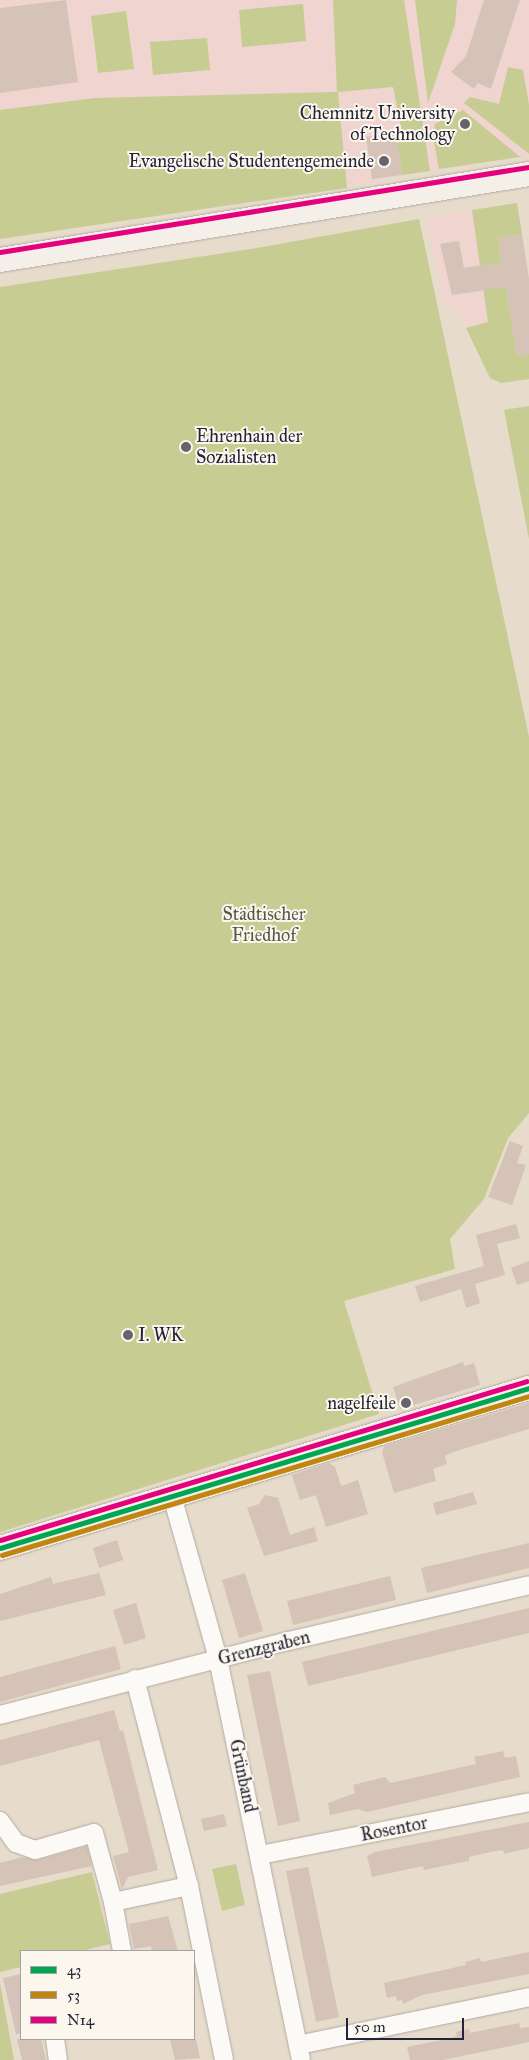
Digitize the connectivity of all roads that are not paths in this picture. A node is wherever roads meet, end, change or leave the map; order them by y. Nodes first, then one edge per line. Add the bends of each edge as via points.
1 (529, 174) edge
2 (0, 260) edge
3 (529, 1388) edge
4 (172, 1496) junction
5 (0, 1548) edge
6 (529, 1585) edge
7 (218, 1659) junction
8 (135, 1679) junction
9 (0, 1715) edge
10 (529, 1802) edge
11 (0, 1820) edge
12 (260, 1855) junction
13 (189, 1886) junction
14 (113, 1902) junction
15 (122, 1950) edge
16 (529, 1997) edge
17 (54, 2040) edge
18 (299, 2053) edge
19 (58, 2060) edge
20 (224, 2060) edge

1 - 2 street
3 - 4 street
4 - 5 street
4 - 7 street, Grünband
6 - 7 street, Grenzgraben
7 - 8 street, Grenzgraben
7 - 12 street, Grünband
8 - 9 street, Grenzgraben
8 - 13 street
10 - 12 street, Rosentor
11 - 14 street via 16,1843 34,1850 94,1832
12 - 18 street, Grünband
13 - 14 street
13 - 20 street
14 - 15 street
16 - 18 street
17 - 19 street

